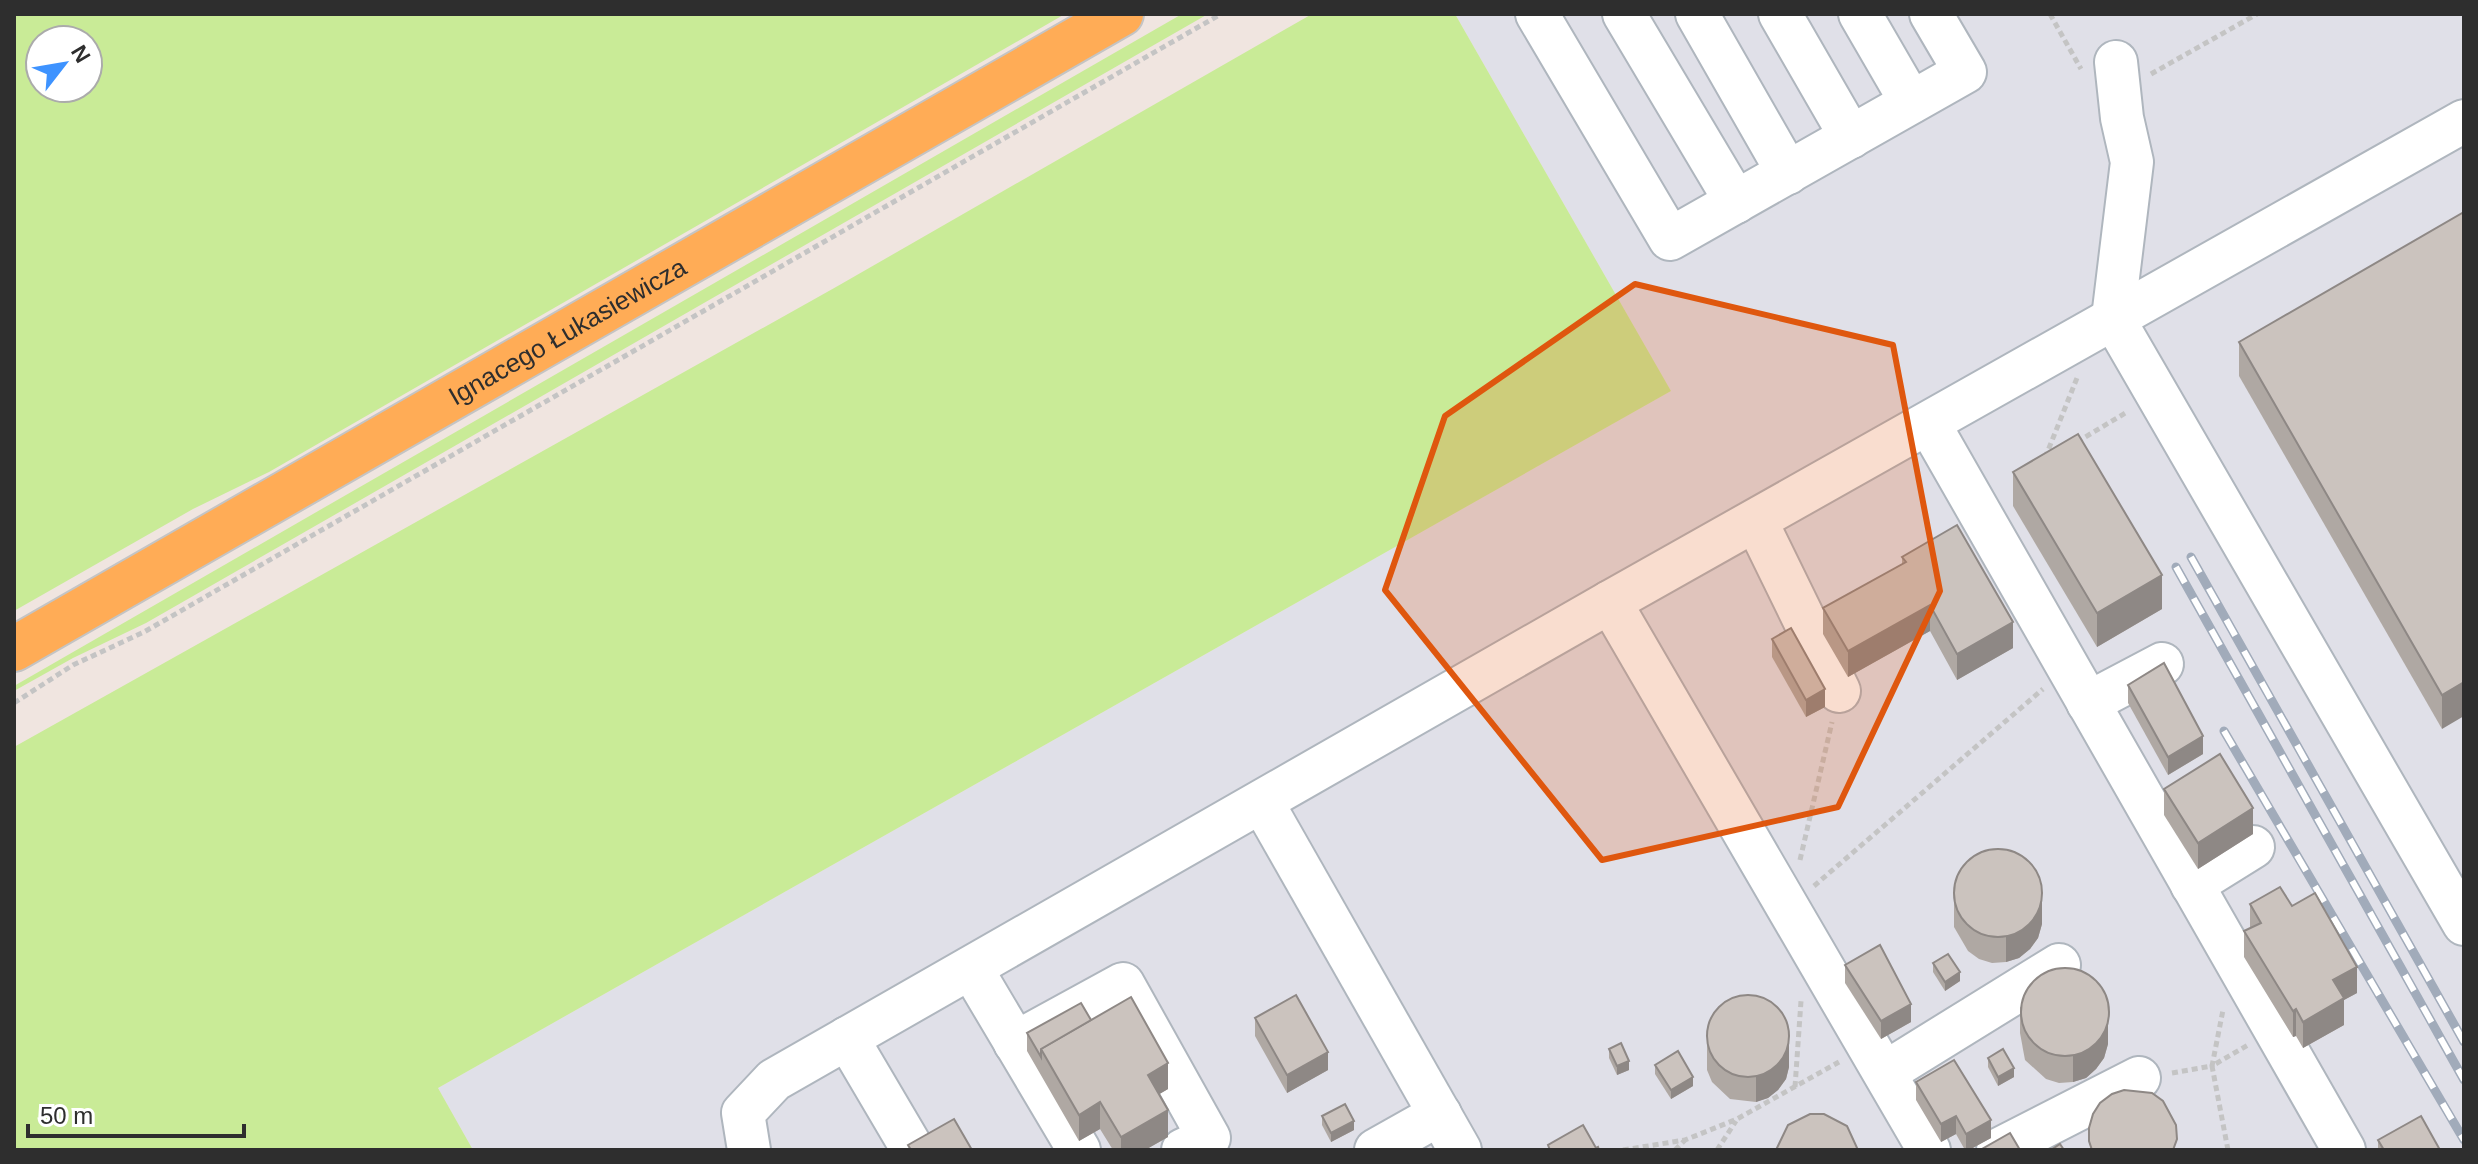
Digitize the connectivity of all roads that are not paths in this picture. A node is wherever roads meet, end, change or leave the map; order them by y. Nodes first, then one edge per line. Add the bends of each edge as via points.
1 (1537, 14) edge
2 (1624, 14) edge
3 (1697, 14) edge
4 (1780, 14) edge
5 (1860, 14) edge
6 (1931, 14) edge
7 (1112, 16) edge
8 (2116, 62) dead end
9 (1911, 102) junction
10 (2464, 121) edge
11 (1851, 137) junction
12 (1788, 173) junction
13 (1736, 202) junction
14 (2105, 322) junction
15 (1929, 424) junction
16 (1756, 521) junction
17 (1610, 602) junction
18 (14, 649) edge
19 (2162, 664) edge
20 (1839, 691) road end
21 (2088, 703) junction
22 (1262, 802) junction
23 (2253, 847) dead end
24 (2192, 885) junction
25 (2464, 924) edge
26 (2059, 965) edge
27 (971, 968) junction
28 (847, 1038) junction
29 (1015, 1043) junction
30 (1878, 1058) junction
31 (2139, 1078) road end
32 (1440, 1114) junction
33 (1202, 1146) edge
34 (749, 1150) edge
35 (913, 1150) edge
36 (1079, 1150) edge
37 (1376, 1150) edge
38 (1460, 1150) edge
39 (1929, 1150) edge
40 (1998, 1150) edge
41 (2344, 1150) edge

1 - 13 lane via 1670,239
2 - 13 lane
3 - 12 lane
4 - 11 lane
5 - 9 lane
6 - 9 lane via 1965,72
7 - 18 main road, Ignacego Łukasiewicza
8 - 14 lane via 2132,162
9 - 11 lane
10 - 14 lane
11 - 12 lane
12 - 13 lane
14 - 15 lane
14 - 25 lane
15 - 16 lane
15 - 21 lane
16 - 17 lane
16 - 20 lane
17 - 22 lane
17 - 30 lane
19 - 21 lane
21 - 24 lane
22 - 27 lane
22 - 32 lane
23 - 24 lane
24 - 41 lane
26 - 30 lane
27 - 28 lane
27 - 29 lane
28 - 34 lane via 774,1080 743,1113
28 - 35 lane
29 - 33 lane via 1123,984
29 - 36 lane
30 - 39 lane
31 - 40 lane
32 - 37 lane
32 - 38 lane

